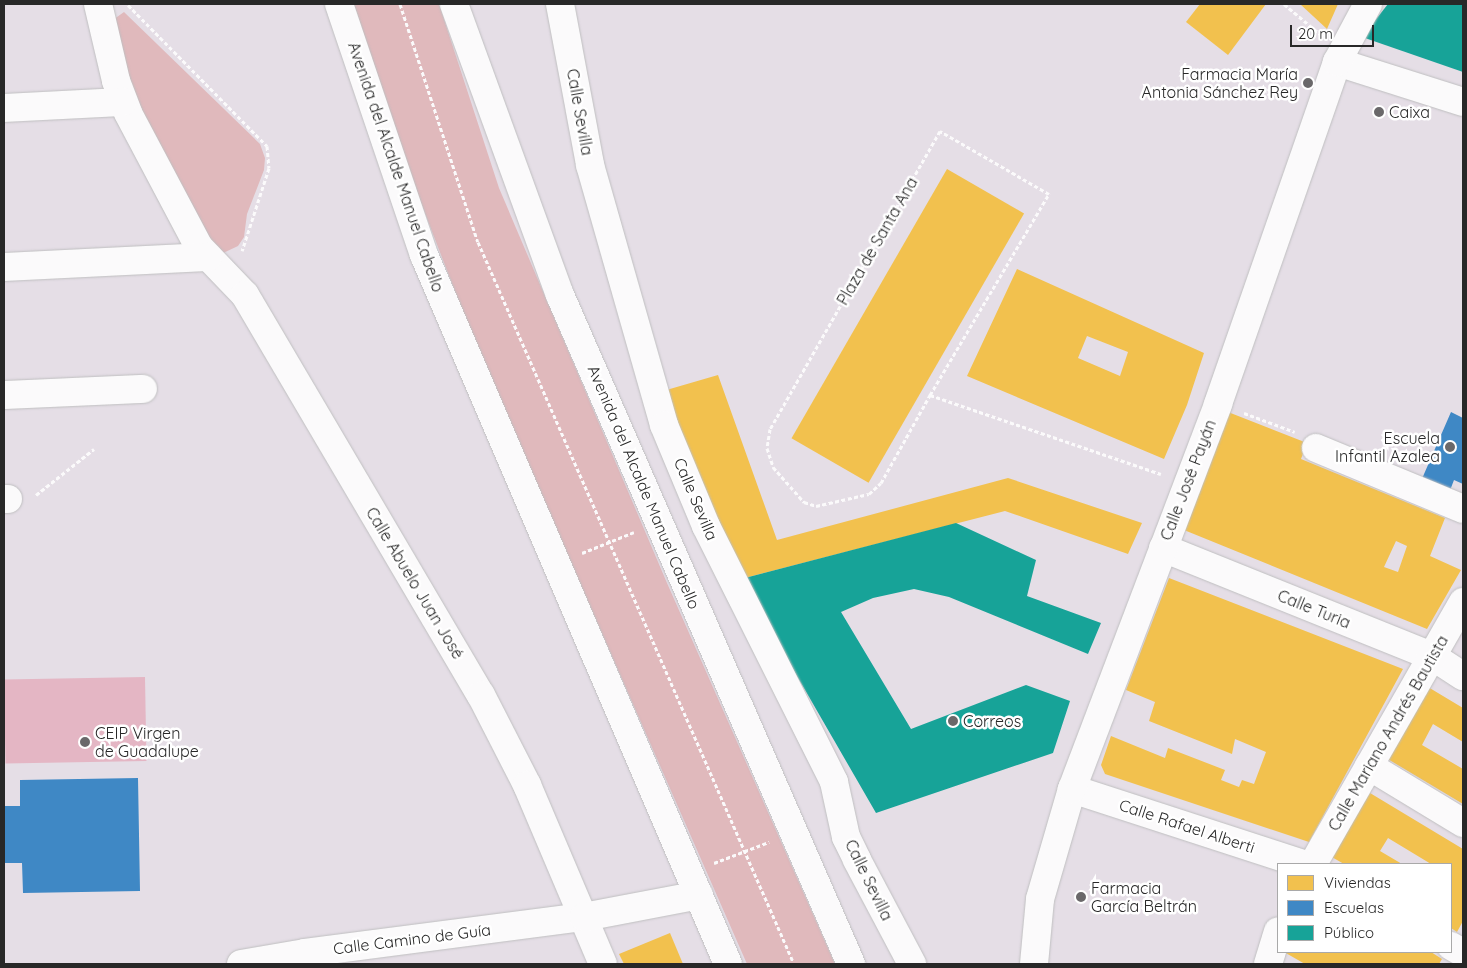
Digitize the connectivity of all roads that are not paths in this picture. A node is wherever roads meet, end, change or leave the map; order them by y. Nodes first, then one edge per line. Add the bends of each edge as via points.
1 (98, 4) edge
2 (339, 4) edge
3 (454, 4) edge
4 (560, 4) edge
5 (1368, 4) edge
6 (1339, 56) junction
7 (122, 102) junction
8 (1463, 102) edge
9 (4, 108) edge
10 (213, 261) junction
11 (4, 266) edge
12 (143, 389) dead end
13 (4, 395) edge
14 (1316, 448) road end
15 (1463, 508) edge
16 (1163, 548) junction
17 (1463, 602) edge
18 (1432, 656) junction
19 (1463, 676) edge
20 (1369, 766) junction
21 (1072, 789) junction
22 (1463, 823) edge
23 (1300, 863) edge
24 (1313, 863) edge
25 (699, 895) junction
26 (584, 917) junction
27 (1277, 934) edge
28 (1452, 947) edge
29 (1463, 953) edge
30 (241, 964) edge
31 (603, 964) edge
32 (728, 964) edge
33 (851, 964) edge
34 (912, 964) edge
35 (1034, 964) edge
36 (1268, 964) edge

1 - 7 street, Calle Abuelo Juan José
2 - 25 street, Avenida del Alcalde Manuel Cabello via 424,255
3 - 33 street, Avenida del Alcalde Manuel Cabello via 560,295
4 - 34 street, Calle Sevilla via 590,165 664,425 706,526 834,782 846,837
5 - 6 street, Calle José Payán
6 - 8 street
6 - 16 street, Calle José Payán via 1218,404
7 - 9 street
7 - 10 street, Calle Abuelo Juan José via 194,238
10 - 11 street
10 - 26 street, Calle Abuelo Juan José via 246,295 481,694 527,784
12 - 13 street
14 - 15 street
16 - 18 street, Calle Turia
16 - 21 street, Calle José Payán
17 - 18 street, Calle Mariano Andrés Bautista
18 - 19 street, Calle Turia
18 - 20 street, Calle Mariano Andrés Bautista
20 - 22 street
20 - 24 street, Calle Mariano Andrés Bautista
21 - 23 street, Calle Rafael Alberti
21 - 35 street, Calle José Payán via 1040,899
25 - 26 street, Calle Camino de Guía
25 - 32 street, Avenida del Alcalde Manuel Cabello
26 - 30 street, Calle Camino de Guía
26 - 31 street, Calle Abuelo Juan José
27 - 36 street
28 - 29 street

